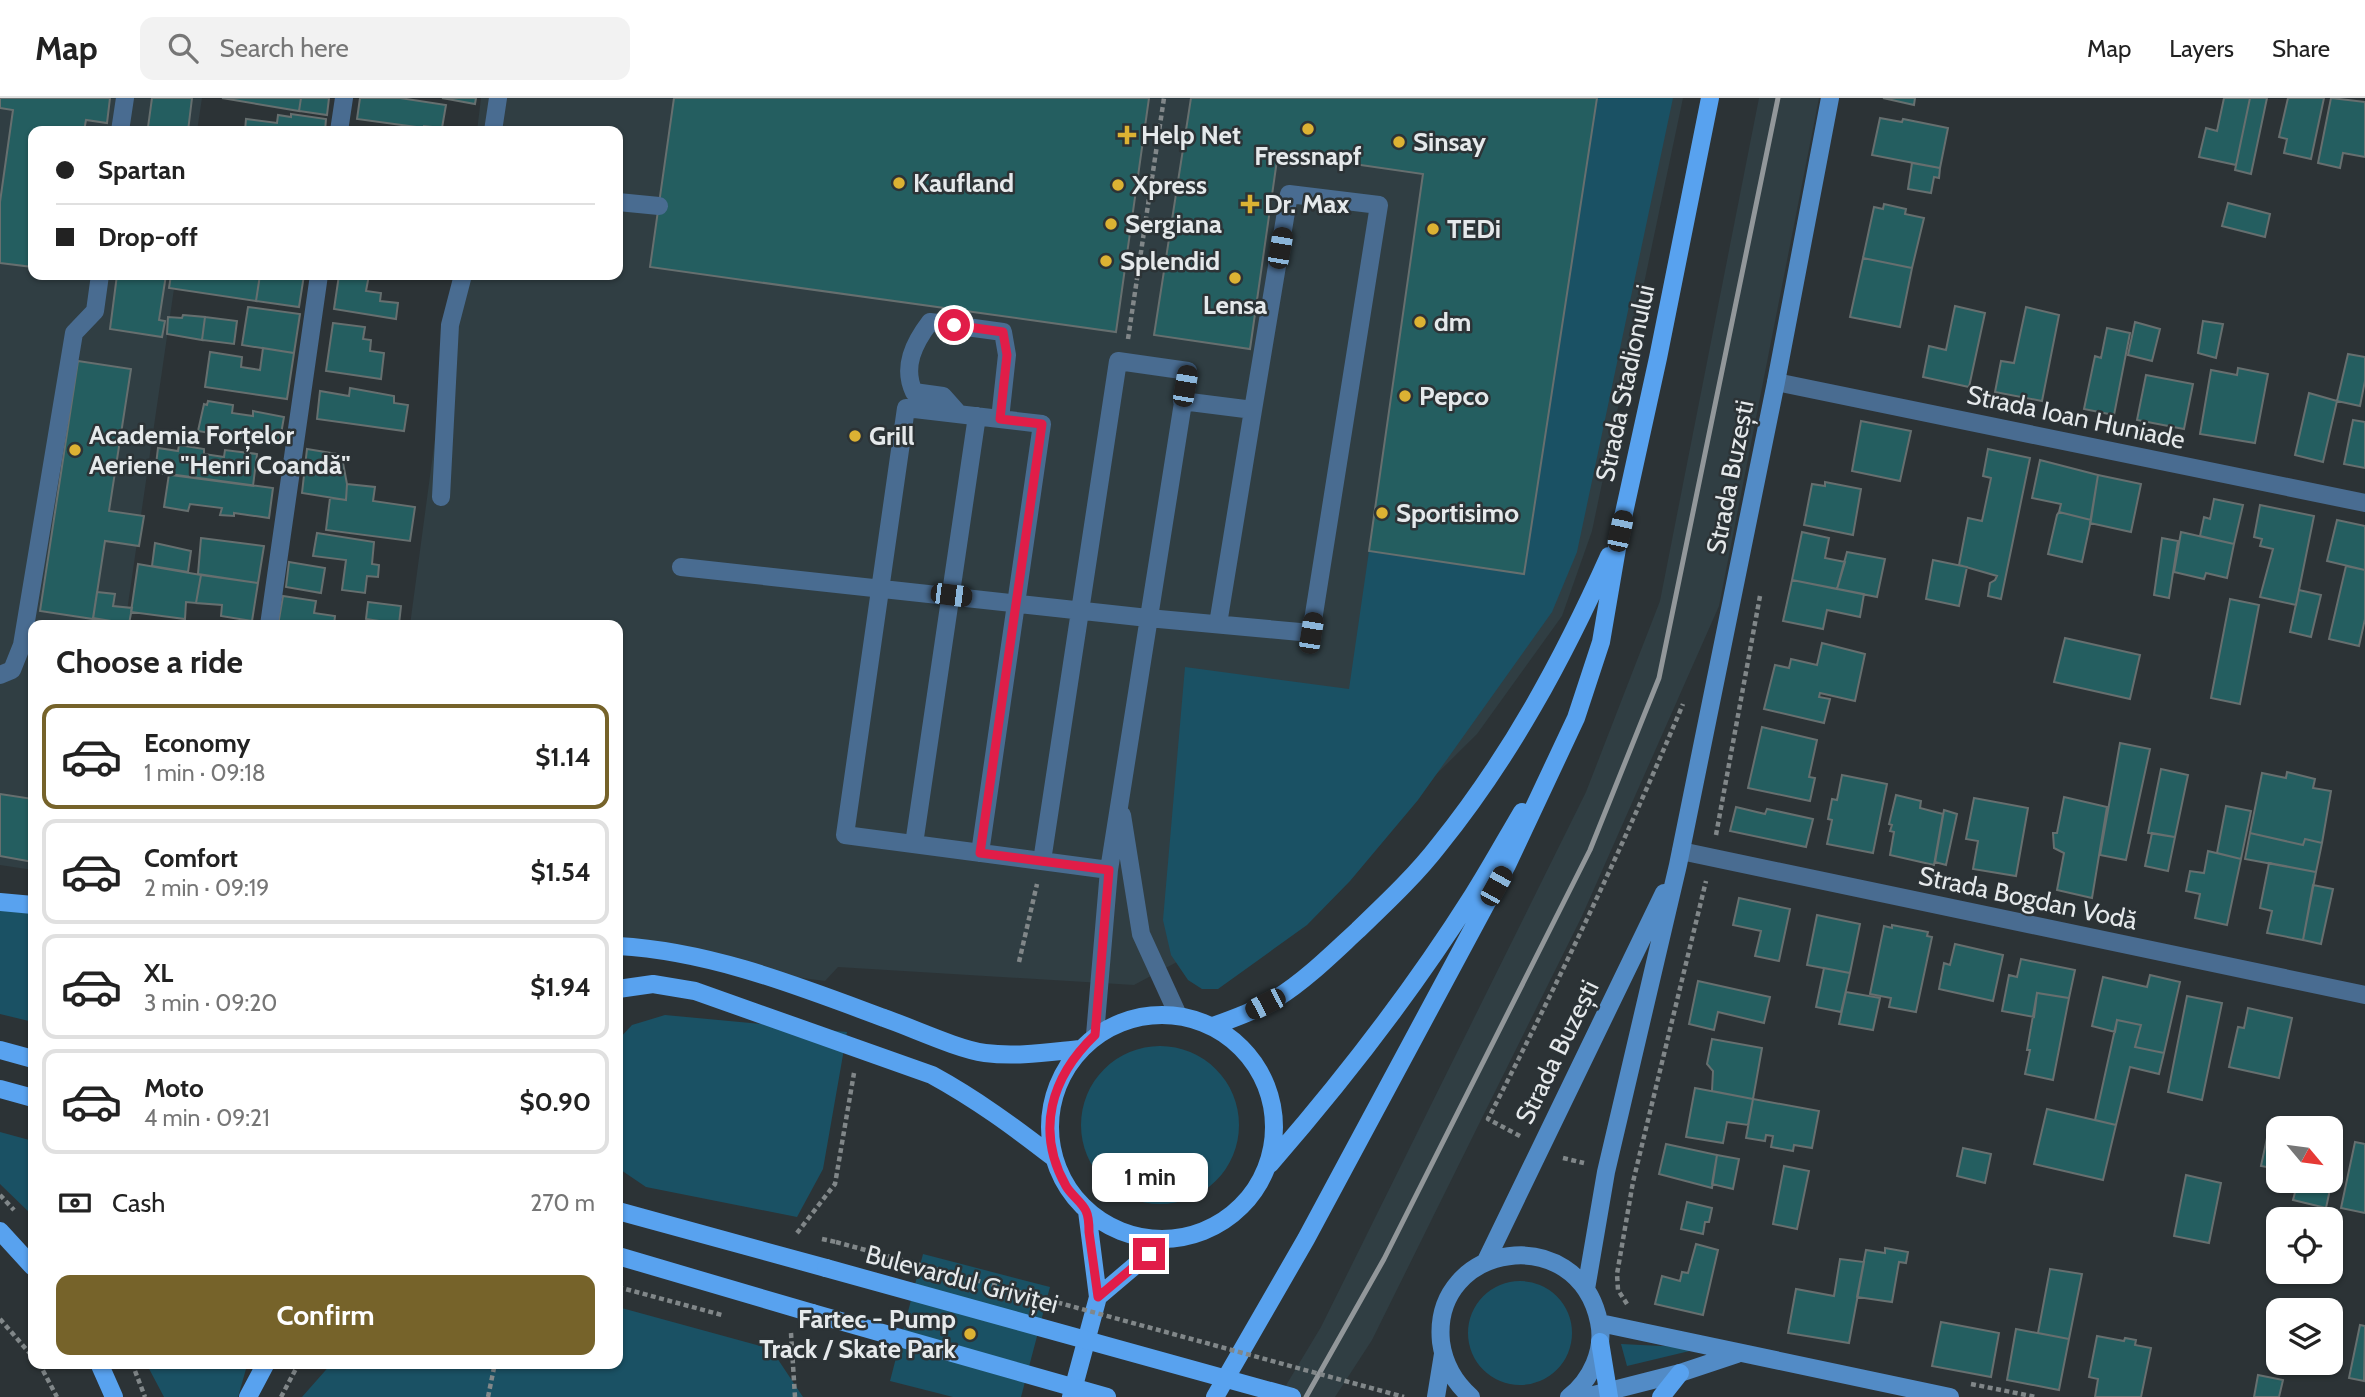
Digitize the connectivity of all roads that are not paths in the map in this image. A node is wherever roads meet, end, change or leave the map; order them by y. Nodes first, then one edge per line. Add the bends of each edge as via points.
1 (125, 98) edge
2 (344, 98) edge
3 (498, 98) edge
4 (1710, 98) edge
5 (1830, 98) edge
6 (121, 126) edge
7 (340, 126) edge
8 (494, 126) edge
9 (623, 202) edge
10 (659, 206) dead end
11 (99, 280) edge
12 (317, 280) edge
13 (462, 280) edge
14 (1776, 382) junction
15 (1182, 401) junction
16 (1253, 410) junction
17 (968, 415) junction
18 (1000, 419) junction
19 (441, 497) dead end
20 (2365, 503) edge
21 (1620, 531) junction
22 (681, 567) dead end
23 (880, 587) junction
24 (951, 595) junction
25 (1016, 603) junction
26 (1079, 610) junction
27 (1148, 618) junction
28 (270, 620) edge
29 (1218, 624) junction
30 (0, 675) edge
31 (1577, 718) junction
32 (1119, 796) junction
33 (914, 844) junction
34 (980, 853) junction
35 (1680, 858) junction
36 (1042, 861) junction
37 (1109, 870) junction
38 (0, 902) edge
39 (28, 905) edge
40 (623, 947) edge
41 (623, 988) edge
42 (2365, 995) edge
43 (1178, 1015) junction
44 (1213, 1026) junction
45 (1095, 1035) junction
46 (1081, 1049) junction
47 (0, 1050) edge
48 (28, 1058) edge
49 (0, 1089) edge
50 (28, 1097) edge
51 (1054, 1158) junction
52 (1267, 1167) junction
53 (623, 1211) edge
54 (1087, 1211) junction
55 (0, 1231) edge
56 (1165, 1240) junction
57 (623, 1257) edge
58 (28, 1262) edge
59 (1485, 1263) junction
60 (1586, 1289) junction
61 (1098, 1297) junction
62 (1600, 1324) junction
63 (1600, 1342) junction
64 (1740, 1353) junction
65 (1443, 1354) junction
66 (102, 1369) edge
67 (263, 1369) edge
68 (1680, 1373) junction
69 (1609, 1395) edge
70 (114, 1397) edge
71 (248, 1397) edge
72 (1071, 1397) edge
73 (1107, 1397) edge
74 (1215, 1397) edge
75 (1293, 1397) edge
76 (1436, 1397) edge
77 (1471, 1397) edge
78 (1569, 1397) edge
79 (1586, 1397) edge
80 (1661, 1397) edge
81 (1950, 1397) edge

1 - 6 street
2 - 7 street
3 - 8 street
4 - 21 main road, Strada Stadionului
5 - 14 main road, Strada Buzești
9 - 10 street
11 - 30 street via 95,311 74,333 22,645 12,670
12 - 28 street
13 - 19 street via 450,324
14 - 20 street, Strada Ioan Huniade
14 - 35 main road, Strada Buzești
15 - 16 street
15 - 26 street via 1188,371 1118,361
15 - 27 street
16 - 29 street
16 - 29 street via 1289,194 1379,205 1311,633
17 - 18 street
17 - 18 street via 943,396 914,392 907,378 916,342 930,322 1003,332 1007,355
17 - 23 street via 906,408
17 - 24 street
18 - 25 street via 1042,424
21 - 31 main road, Strada Stadionului via 1601,642
21 - 44 main road via 1546,685 1499,763 1439,846 1330,957 1279,997
22 - 23 street
23 - 24 street
23 - 33 street via 845,835
24 - 25 street
24 - 33 street
25 - 26 street
25 - 34 street
26 - 27 street
26 - 36 street
27 - 29 street
27 - 32 street
31 - 52 main road via 1473,895 1422,971 1327,1098
31 - 74 main road via 1507,865
32 - 37 street
32 - 43 street via 1141,934
33 - 34 street
34 - 36 street
35 - 42 street, Strada Bogdan Vodă
35 - 59 main road, Strada Buzești
35 - 60 main road, Strada Buzești via 1606,1172
36 - 37 street
37 - 45 street
38 - 39 main road
40 - 46 main road via 727,964 981,1053 1009,1056
41 - 51 main road via 653,984 695,991 932,1075 1000,1115
43 - 44 main road
43 - 45 main road via 1145,1015
44 - 52 main road via 1245,1053 1267,1086 1276,1127
45 - 46 main road
46 - 51 main road via 1063,1073 1052,1100 1049,1129
47 - 48 main road
49 - 50 main road
51 - 54 main road via 1066,1187
52 - 56 main road via 1251,1196 1227,1219 1198,1234
53 - 75 main road, Bulevardul Griviței, bridge
54 - 56 main road via 1113,1227
54 - 61 main road
55 - 58 main road
56 - 61 main road
57 - 73 main road, bridge
59 - 60 main road via 1516,1254 1548,1259 1576,1276
59 - 65 main road via 1460,1281 1445,1308
60 - 62 main road
61 - 72 main road
62 - 63 main road
62 - 64 main road
63 - 69 main road
63 - 78 main road via 1589,1376
64 - 68 main road
64 - 81 main road
65 - 76 main road
65 - 77 main road via 1453,1377
66 - 70 main road
67 - 71 main road
68 - 69 main road
68 - 80 main road
69 - 79 main road

